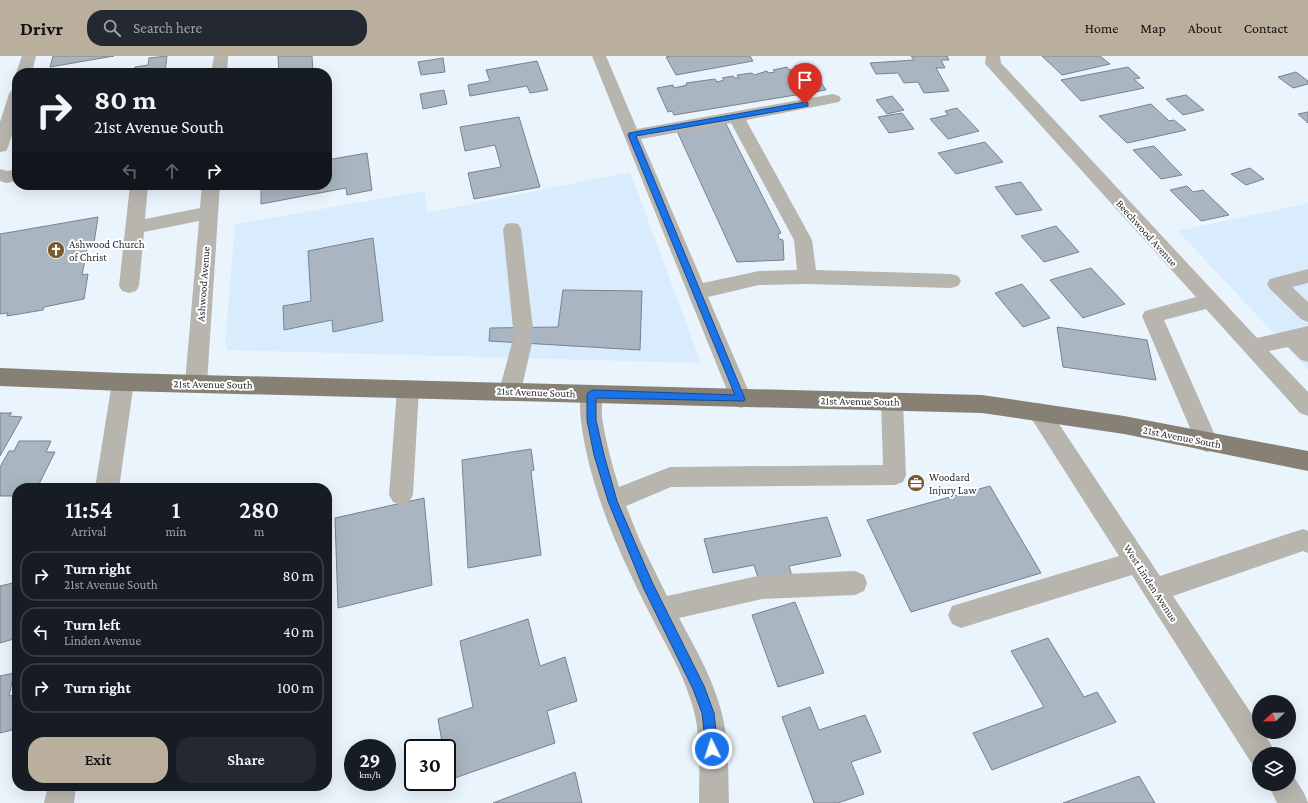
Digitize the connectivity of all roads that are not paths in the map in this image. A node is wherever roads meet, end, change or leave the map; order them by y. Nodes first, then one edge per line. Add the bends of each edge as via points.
1 (29, 56) edge
2 (221, 56) edge
3 (599, 56) edge
4 (993, 56) edge
5 (25, 68) edge
6 (220, 68) edge
7 (833, 99) dead end
8 (12, 102) edge
9 (6, 111) edge
10 (736, 117) junction
11 (632, 135) junction
12 (0, 148) edge
13 (0, 175) edge
14 (12, 176) edge
15 (139, 190) edge
16 (211, 190) edge
17 (209, 213) junction
18 (135, 227) junction
19 (512, 229) dead end
20 (1308, 276) edge
21 (807, 277) junction
22 (951, 281) dead end
23 (130, 286) dead end
24 (697, 292) junction
25 (1210, 301) junction
26 (1308, 314) edge
27 (1300, 336) edge
28 (1252, 347) junction
29 (1308, 354) edge
30 (0, 377) edge
31 (122, 382) junction
32 (196, 383) junction
33 (408, 389) junction
34 (510, 391) junction
35 (592, 394) junction
36 (741, 399) junction
37 (892, 402) junction
38 (1308, 407) edge
39 (1039, 412) junction
40 (1206, 442) junction
41 (1308, 461) edge
42 (108, 483) edge
43 (401, 495) dead end
44 (612, 501) junction
45 (1308, 542) edge
46 (1137, 562) junction
47 (855, 583) dead end
48 (1156, 590) junction
49 (661, 610) junction
50 (961, 615) dead end
51 (1257, 747) edge
52 (61, 791) edge
53 (1286, 791) edge
54 (60, 803) edge
55 (714, 803) edge
56 (1294, 803) edge

1 - 5 street
2 - 6 street
3 - 11 street
4 - 25 street, Beechwood Avenue via 993,64
7 - 10 street
8 - 9 street
9 - 12 street
10 - 11 street
10 - 21 street via 803,240
11 - 24 street
13 - 14 street
15 - 18 street
16 - 17 street, Ashwood Avenue
17 - 18 street
17 - 32 street, Ashwood Avenue
18 - 23 street
19 - 34 street via 522,335
20 - 26 street via 1277,284
21 - 22 street
21 - 24 street via 759,278
24 - 36 street
25 - 28 street, Beechwood Avenue
25 - 40 street via 1152,316
27 - 28 street
27 - 29 street
28 - 38 street, Beechwood Avenue
30 - 31 main road, 21st Avenue South
31 - 32 main road, 21st Avenue South
31 - 42 street
32 - 33 main road, 21st Avenue South
33 - 34 main road, 21st Avenue South
33 - 43 street
34 - 35 main road, 21st Avenue South
35 - 36 main road, 21st Avenue South
35 - 44 street via 591,420
36 - 37 main road, 21st Avenue South
37 - 39 main road, 21st Avenue South via 982,404
37 - 44 street via 895,475 670,477
39 - 40 main road, 21st Avenue South via 1124,425
39 - 46 street, West Linden Avenue
40 - 41 main road, 21st Avenue South
44 - 49 street
45 - 48 street via 1303,540
46 - 48 street, West Linden Avenue
46 - 50 street
47 - 49 street via 762,586
48 - 51 street, West Linden Avenue
49 - 55 street via 687,662 708,713 712,738
52 - 54 street
53 - 56 street

